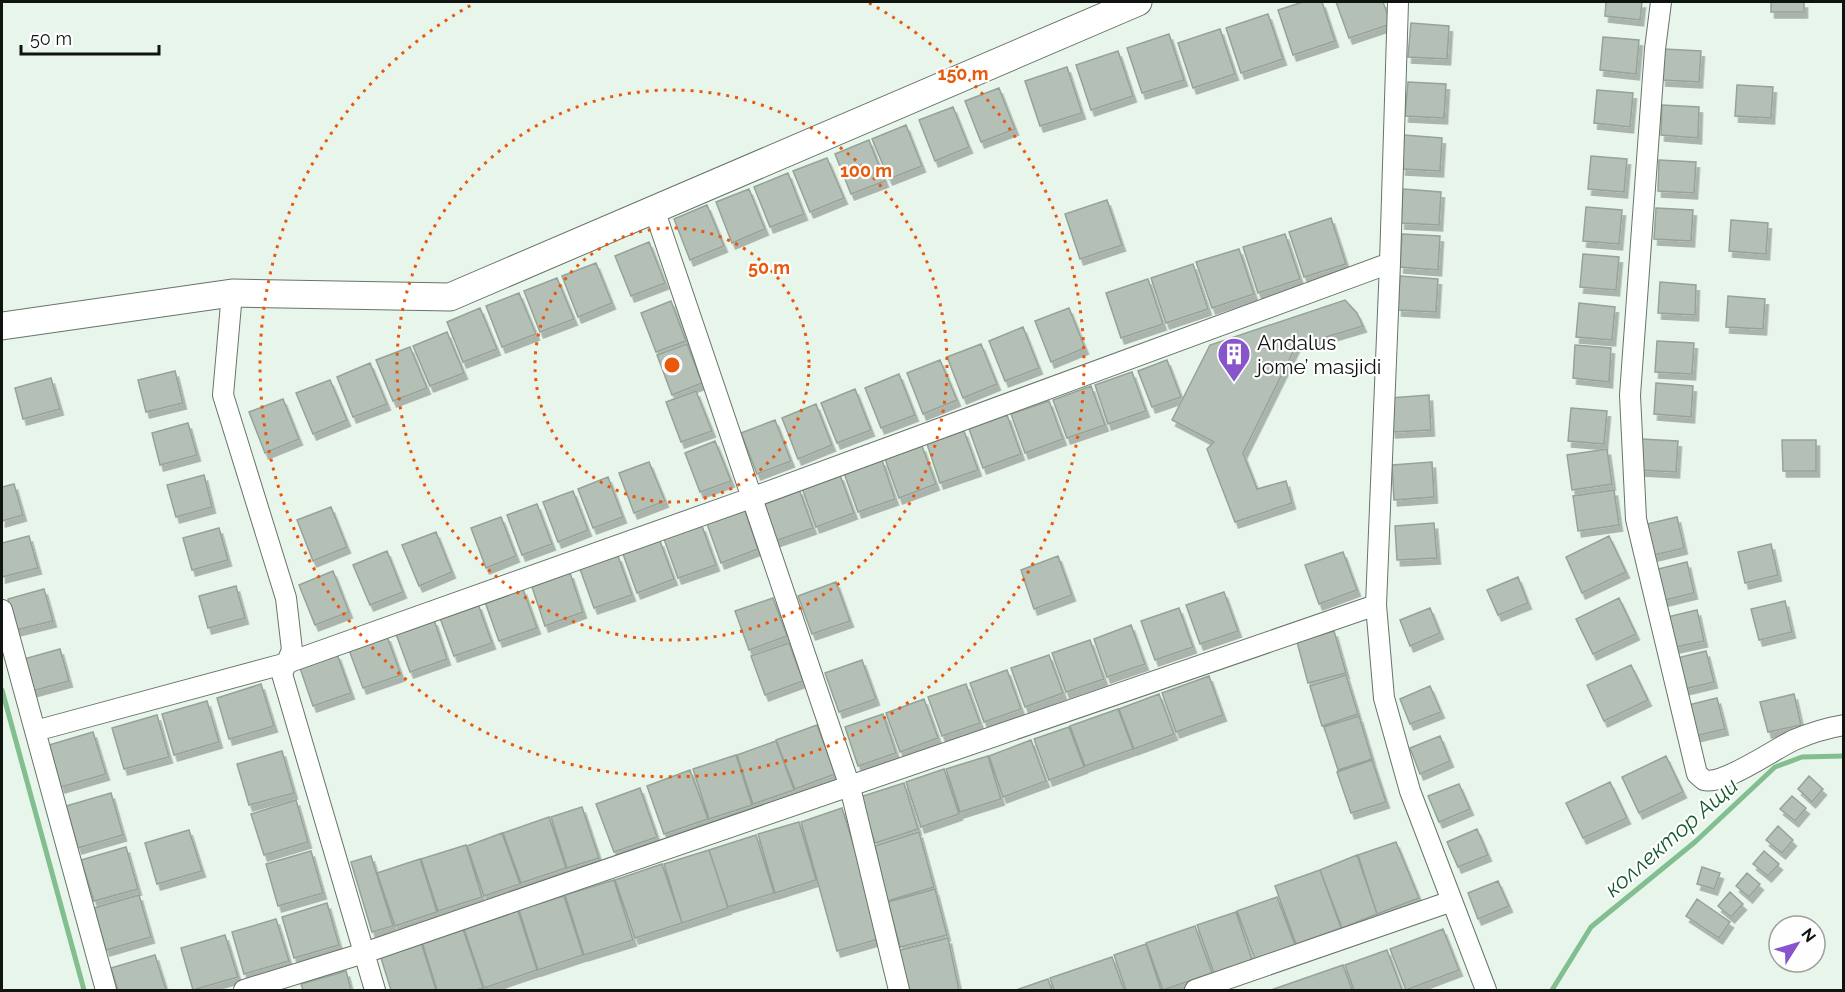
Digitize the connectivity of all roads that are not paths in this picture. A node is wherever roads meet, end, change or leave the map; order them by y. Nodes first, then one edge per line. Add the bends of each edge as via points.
1 (1138, 2) edge
2 (1398, 2) edge
3 (1661, 2) edge
4 (654, 209) junction
5 (1390, 263) junction
6 (232, 293) junction
7 (2, 326) edge
8 (751, 498) junction
9 (1376, 605) junction
10 (2, 610) edge
11 (287, 663) junction
12 (1844, 725) edge
13 (35, 731) junction
14 (850, 787) junction
15 (1452, 901) junction
16 (364, 953) junction
17 (106, 990) edge
18 (244, 990) edge
19 (375, 990) edge
20 (899, 990) edge
21 (1195, 990) edge
22 (1486, 990) edge

1 - 4 street
2 - 5 street
3 - 12 street via 1630,395 1636,519 1697,774 1704,780 1714,780 1793,740
4 - 6 street via 450,297
4 - 8 street
5 - 8 street
5 - 9 street
6 - 7 street
6 - 11 street via 223,395 286,598 292,650
8 - 11 street
8 - 14 street
9 - 14 street
9 - 15 street via 1384,698 1410,791
10 - 13 street
11 - 13 street
11 - 16 street via 282,674
13 - 17 street
14 - 16 street
14 - 20 street
15 - 21 street
15 - 22 street
16 - 18 street
16 - 19 street

